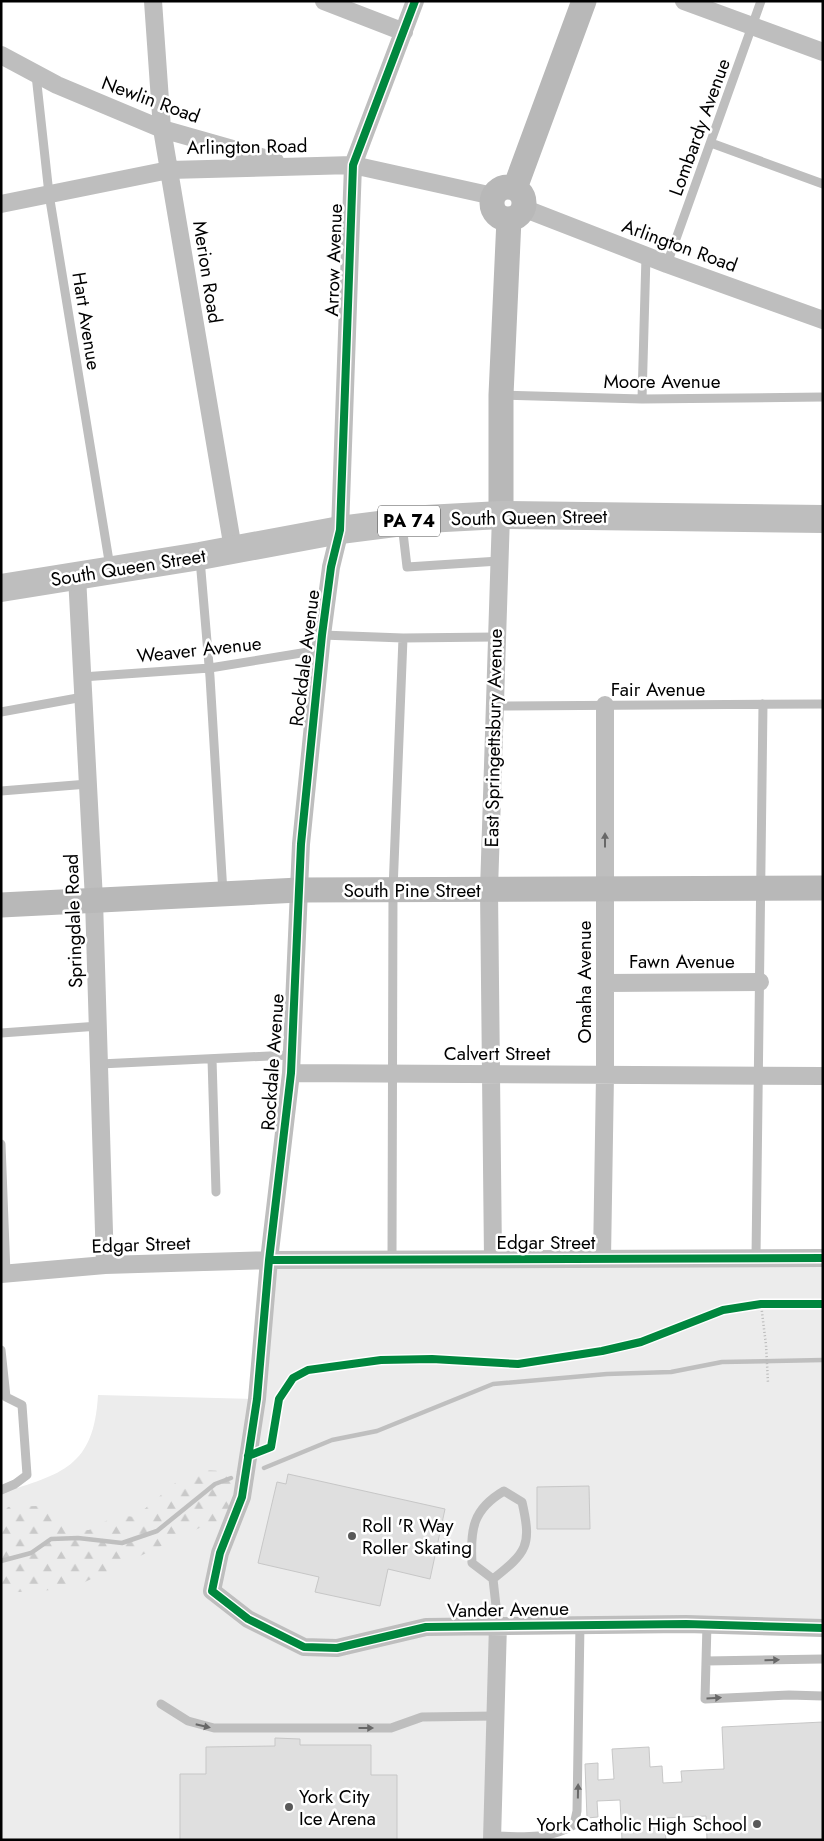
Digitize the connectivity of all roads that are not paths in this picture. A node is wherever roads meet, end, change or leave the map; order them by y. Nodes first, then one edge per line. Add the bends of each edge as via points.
1 (153, 1) edge
2 (324, 1) edge
3 (415, 1) edge
4 (584, 1) edge
5 (684, 1) edge
6 (761, 1) edge
7 (752, 27) junction
8 (404, 32) junction
9 (823, 52) edge
10 (1, 54) edge
11 (36, 75) junction
12 (162, 129) junction
13 (711, 143) junction
14 (353, 165) junction
15 (292, 166) junction
16 (169, 170) junction
17 (823, 184) edge
18 (49, 194) junction
19 (510, 203) junction
20 (1, 204) edge
21 (646, 256) junction
22 (667, 264) junction
23 (823, 320) edge
24 (501, 395) junction
25 (823, 397) edge
26 (642, 398) junction
27 (500, 515) junction
28 (823, 520) edge
29 (402, 522) junction
30 (340, 530) junction
31 (233, 549) junction
32 (200, 556) junction
33 (499, 561) junction
34 (111, 570) junction
35 (77, 576) junction
36 (1, 588) edge
37 (495, 637) junction
38 (402, 638) junction
39 (321, 642) junction
40 (210, 668) junction
41 (82, 677) junction
42 (83, 697) junction
43 (763, 704) junction
44 (823, 704) edge
45 (605, 705) junction
46 (494, 706) junction
47 (1, 712) edge
48 (88, 784) junction
49 (1, 790) edge
50 (760, 888) junction
51 (823, 888) edge
52 (605, 889) junction
53 (299, 890) junction
54 (393, 890) junction
55 (490, 890) junction
56 (223, 893) junction
57 (94, 900) junction
58 (1, 905) edge
59 (760, 982) junction
60 (605, 983) junction
61 (99, 1026) junction
62 (1, 1033) edge
63 (290, 1054) junction
64 (212, 1058) junction
65 (100, 1064) junction
66 (291, 1073) junction
67 (393, 1074) junction
68 (492, 1074) junction
69 (605, 1075) junction
70 (760, 1076) junction
71 (823, 1076) edge
72 (1, 1144) edge
73 (216, 1192) dead end
74 (756, 1257) junction
75 (392, 1258) junction
76 (492, 1258) junction
77 (602, 1258) junction
78 (823, 1258) edge
79 (269, 1260) junction
80 (105, 1265) junction
81 (4, 1274) edge
82 (1, 1350) edge
83 (1, 1355) edge
84 (1, 1490) edge
85 (493, 1579) junction
86 (212, 1591) joint
87 (498, 1624) junction
88 (580, 1624) junction
89 (707, 1624) junction
90 (823, 1628) edge
91 (823, 1659) edge
92 (706, 1661) junction
93 (823, 1696) edge
94 (160, 1704) dead end
95 (495, 1716) junction
96 (492, 1838) edge

1 - 12 street, Merion Road
2 - 8 street
3 - 8 street, Arrow Avenue
4 - 19 street, East Springettsbury Avenue
5 - 7 street
6 - 7 lane, Lombardy Avenue
7 - 9 street
7 - 13 lane, Lombardy Avenue
8 - 14 street, Arrow Avenue
10 - 11 street, Newlin Road
11 - 12 street, Newlin Road
11 - 18 lane, Hart Avenue
12 - 15 street, Newlin Road
12 - 16 street, Merion Road
13 - 17 lane
13 - 22 lane, Lombardy Avenue
14 - 15 street, Arlington Road
14 - 19 street, Arlington Road
14 - 30 street, Arrow Avenue
15 - 16 street, Arlington Road
16 - 18 street, Arlington Road
16 - 31 street, Merion Road
18 - 20 street, Arlington Road
18 - 34 lane, Hart Avenue
19 - 21 street, Arlington Road
19 - 24 street, East Springettsbury Avenue
21 - 22 street, Arlington Road
21 - 26 lane
22 - 23 street, Arlington Road
24 - 26 lane, Moore Avenue
24 - 27 street, East Springettsbury Avenue
25 - 26 lane, Moore Avenue
27 - 28 main road, South Queen Street / PA 74
27 - 29 main road, South Queen Street / PA 74
27 - 33 street, East Springettsbury Avenue
29 - 30 main road, South Queen Street / PA 74
29 - 33 lane via 407,567
30 - 31 main road, South Queen Street / PA 74
30 - 39 street, Rockdale Avenue via 331,567
31 - 32 main road, South Queen Street / PA 74
32 - 34 main road, South Queen Street / PA 74
32 - 40 lane
33 - 37 street, East Springettsbury Avenue
34 - 35 main road, South Queen Street / PA 74
35 - 36 main road, South Queen Street / PA 74
35 - 41 street, Springdale Road
37 - 38 lane, Weaver Avenue
37 - 46 street, East Springettsbury Avenue
38 - 39 lane, Weaver Avenue
38 - 54 lane
39 - 40 lane, Weaver Avenue
39 - 53 street, Rockdale Avenue
40 - 41 lane, Weaver Avenue
40 - 56 lane
41 - 42 street, Springdale Road
42 - 47 lane
42 - 48 street, Springdale Road
43 - 44 lane, Fair Avenue
43 - 45 lane, Fair Avenue
43 - 50 lane
45 - 46 lane, Fair Avenue
52 -> 45 street, Omaha Avenue
46 - 55 street, East Springettsbury Avenue
48 - 49 lane
48 - 57 street, Springdale Road
50 - 51 street, South Pine Street
50 - 52 street, South Pine Street
50 - 59 lane
52 - 55 street, South Pine Street
52 - 60 street, Omaha Avenue
53 - 54 street, South Pine Street
53 - 56 street, South Pine Street
53 - 63 street, Rockdale Avenue
54 - 55 street, South Pine Street
54 - 67 lane
55 - 68 street, East Springettsbury Avenue
56 - 57 street, South Pine Street
57 - 58 street, South Pine Street
57 - 61 street, Springdale Road
59 - 60 street, Fawn Avenue
59 - 70 lane
60 - 69 street, Omaha Avenue
61 - 62 lane
61 - 65 street, Springdale Road
63 - 64 lane
63 - 66 street, Rockdale Avenue
64 - 65 lane
64 - 73 lane
65 - 80 street, Springdale Road
66 - 67 street, Calvert Street
66 - 79 street, Rockdale Avenue
67 - 68 street, Calvert Street
67 - 75 lane
68 - 69 street, Calvert Street
68 - 76 street, East Springettsbury Avenue
69 - 70 street, Calvert Street
69 - 77 street, Omaha Avenue
70 - 71 street, Calvert Street
70 - 74 lane
72 - 81 lane
74 - 77 street, Edgar Street
74 - 78 street, Edgar Street
75 - 76 street, Edgar Street
75 - 79 street, Edgar Street
76 - 77 street, Edgar Street
79 - 80 street, Edgar Street
79 - 86 street, Rockdale Avenue via 257,1399 242,1498 220,1553
80 - 81 street, Edgar Street
82 - 83 lane
83 - 84 lane via 6,1397 22,1405 27,1475
85 - 85 lane via 472,1563 471,1545 476,1517 488,1500 504,1491 522,1502 527,1543 516,1561
85 - 87 lane
86 - 87 street, Vander Avenue via 248,1619 304,1647 337,1648 426,1627
87 - 88 street, Vander Avenue
87 - 95 street
88 - 89 street, Vander Avenue
96 -> 88 lane via 546,1837 574,1825 577,1811
89 - 90 street, Vander Avenue
89 - 92 lane
92 -> 91 lane
92 -> 93 lane via 705,1699
94 -> 95 lane via 188,1721 214,1728 390,1728 422,1717
95 - 96 street

